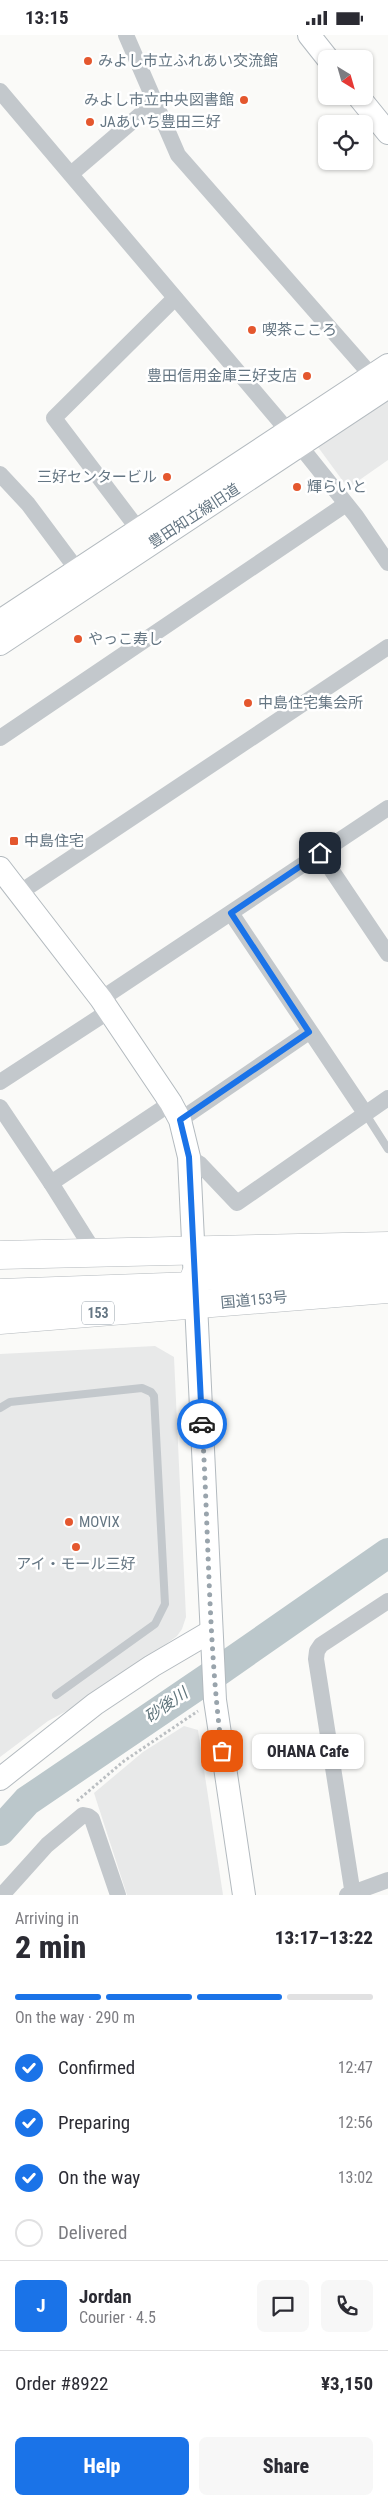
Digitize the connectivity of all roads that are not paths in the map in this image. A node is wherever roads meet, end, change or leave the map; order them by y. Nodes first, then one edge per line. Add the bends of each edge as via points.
1 (126, 35) edge
2 (309, 35) edge
3 (321, 50) edge
4 (0, 91) edge
5 (155, 102) junction
6 (365, 105) edge
7 (388, 133) edge
8 (71, 174) junction
9 (174, 298) junction
10 (383, 376) edge
11 (294, 438) junction
12 (0, 474) edge
13 (346, 504) junction
14 (138, 529) junction
15 (388, 563) edge
16 (78, 571) junction
17 (0, 621) edge
18 (0, 644) edge
19 (388, 647) edge
20 (0, 739) edge
21 (388, 808) edge
22 (320, 853) junction
23 (0, 868) edge
24 (19, 893) junction
25 (231, 913) junction
26 (388, 954) edge
27 (105, 1005) junction
28 (309, 1032) junction
29 (0, 1082) edge
30 (388, 1098) edge
31 (0, 1107) edge
32 (176, 1112) junction
33 (364, 1113) junction
34 (388, 1149) edge
35 (189, 1157) junction
36 (52, 1183) junction
37 (388, 1246) edge
38 (95, 1253) junction
39 (0, 1255) edge
40 (388, 1273) edge
41 (195, 1280) junction
42 (388, 1289) edge
43 (0, 1293) edge
44 (0, 1320) edge
45 (0, 1408) edge
46 (388, 1601) edge
47 (210, 1632) junction
48 (56, 1695) dead end
49 (0, 1779) edge
50 (388, 1880) edge
51 (351, 1894) edge
52 (2, 1895) edge
53 (118, 1895) edge
54 (244, 1895) edge

1 - 5 street
2 - 3 street
4 - 8 street
5 - 8 street
5 - 10 street via 178,155
6 - 7 street
8 - 9 street
9 - 11 street
9 - 14 street via 54,419
10 - 11 street, 豊田知立線旧道
11 - 13 street
11 - 14 street, 豊田知立線旧道
11 - 18 street, 豊田知立線旧道
12 - 16 street
13 - 15 street
13 - 20 street
14 - 16 street, 豊田知立線旧道
16 - 17 street, 豊田知立線旧道
19 - 24 street
21 - 22 street
22 - 25 street
22 - 26 street
23 - 24 street
24 - 27 street
25 - 27 street
25 - 28 street
27 - 29 street
27 - 32 street
28 - 32 street
28 - 33 street
30 - 33 street
31 - 36 street
32 - 35 street
32 - 36 street
33 - 34 lane
33 - 35 street via 237,1203 200,1163
35 - 41 street
36 - 38 street
37 - 41 highway, 国道153号 / 153
38 - 39 highway, 国道153号 / 153
38 - 41 highway, 国道153号 / 153
40 - 41 highway, 153
41 - 42 highway, 国道153号 / 153
41 - 43 highway, 153
41 - 44 highway, 国道153号 / 153
41 - 47 street
45 - 48 lane via 10,1401 142,1388 152,1392 154,1397 165,1604 155,1624
46 - 51 street via 321,1645 317,1651
47 - 49 street via 95,1704
47 - 54 street via 215,1699
50 - 51 street
52 - 53 street via 47,1845 83,1815 92,1819

